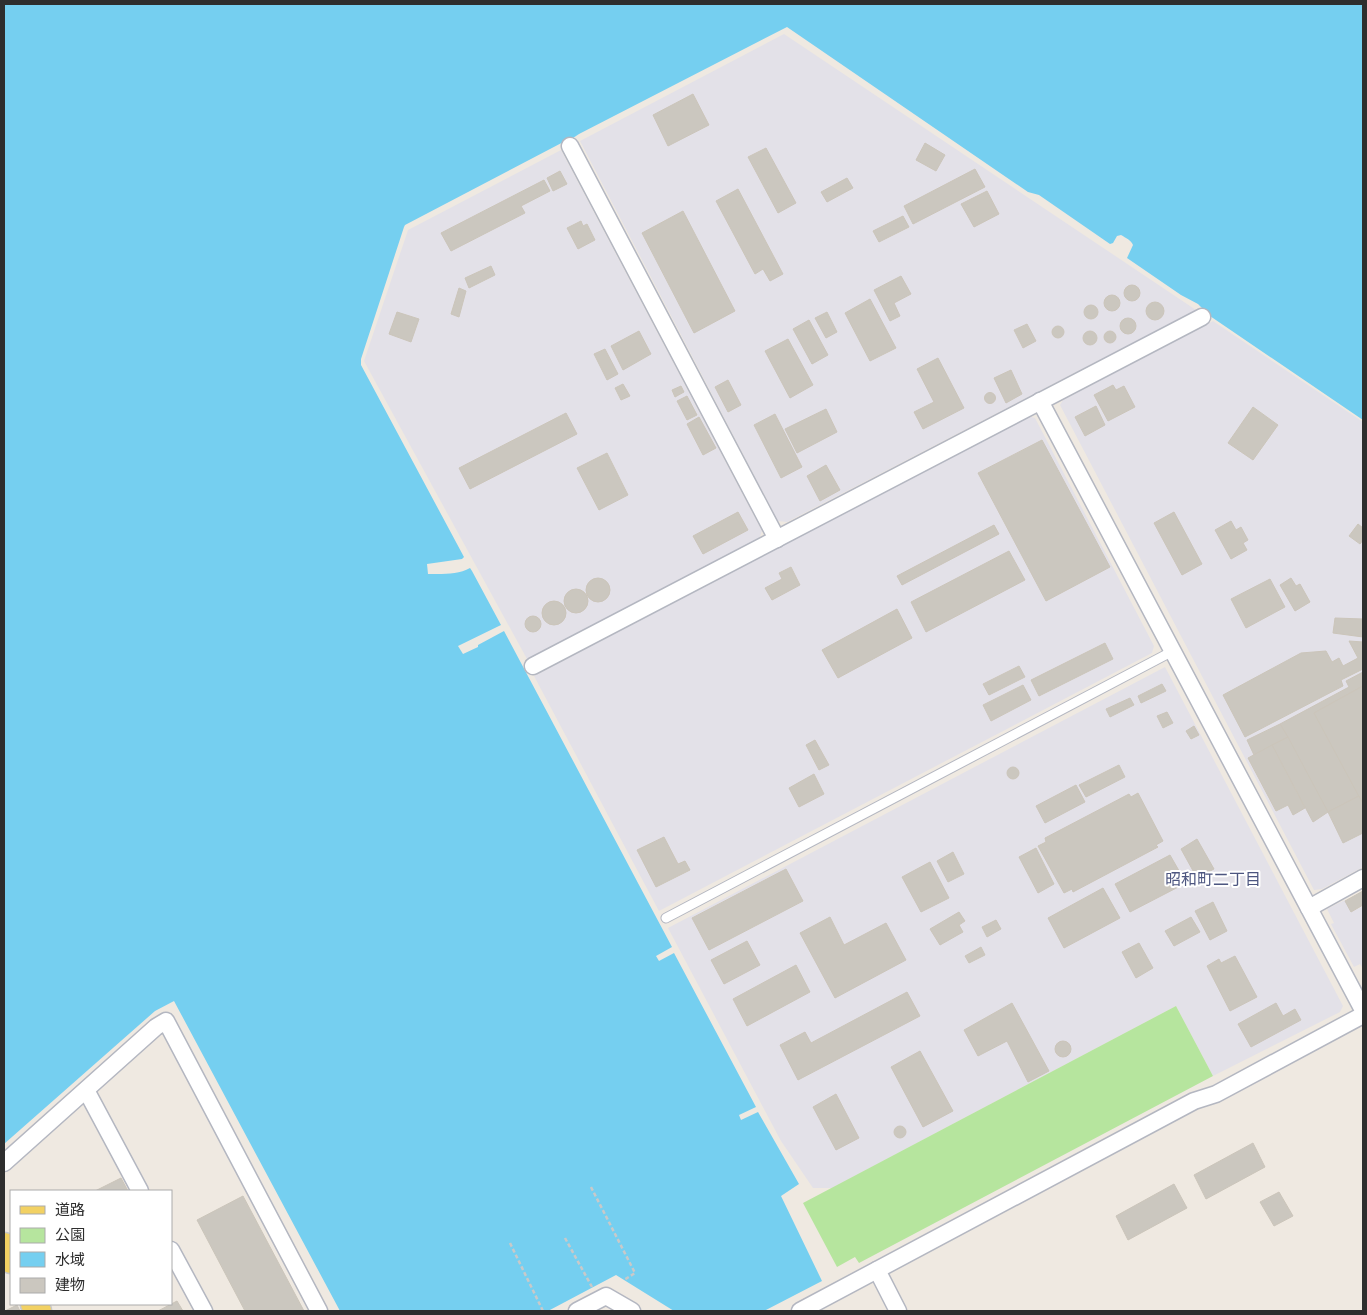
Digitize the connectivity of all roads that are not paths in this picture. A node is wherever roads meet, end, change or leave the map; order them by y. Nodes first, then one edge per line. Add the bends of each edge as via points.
1 (570, 146) dead end
2 (1202, 317) dead end
3 (1040, 401) junction
4 (777, 539) junction
5 (1173, 651) junction
6 (533, 666) dead end
7 (1363, 878) edge
8 (1309, 908) junction
9 (666, 918) dead end
10 (1363, 1010) edge
11 (1363, 1015) edge
12 (86, 1090) junction
13 (4, 1163) edge
14 (139, 1190) edge
15 (4, 1246) edge
16 (172, 1252) edge
17 (10, 1258) edge
18 (877, 1270) junction
19 (204, 1311) edge
20 (319, 1311) edge
21 (577, 1311) edge
22 (632, 1311) edge
23 (800, 1311) edge
24 (898, 1311) edge

1 - 4 street
2 - 3 street
3 - 4 street
3 - 5 street
4 - 6 street
5 - 8 street
5 - 9 lane
7 - 8 street
8 - 10 street
11 - 18 street
12 - 13 street
12 - 14 street
12 - 20 street via 166,1021
15 - 17 main road
16 - 19 street
18 - 23 street
18 - 24 street
21 - 22 street via 606,1296

